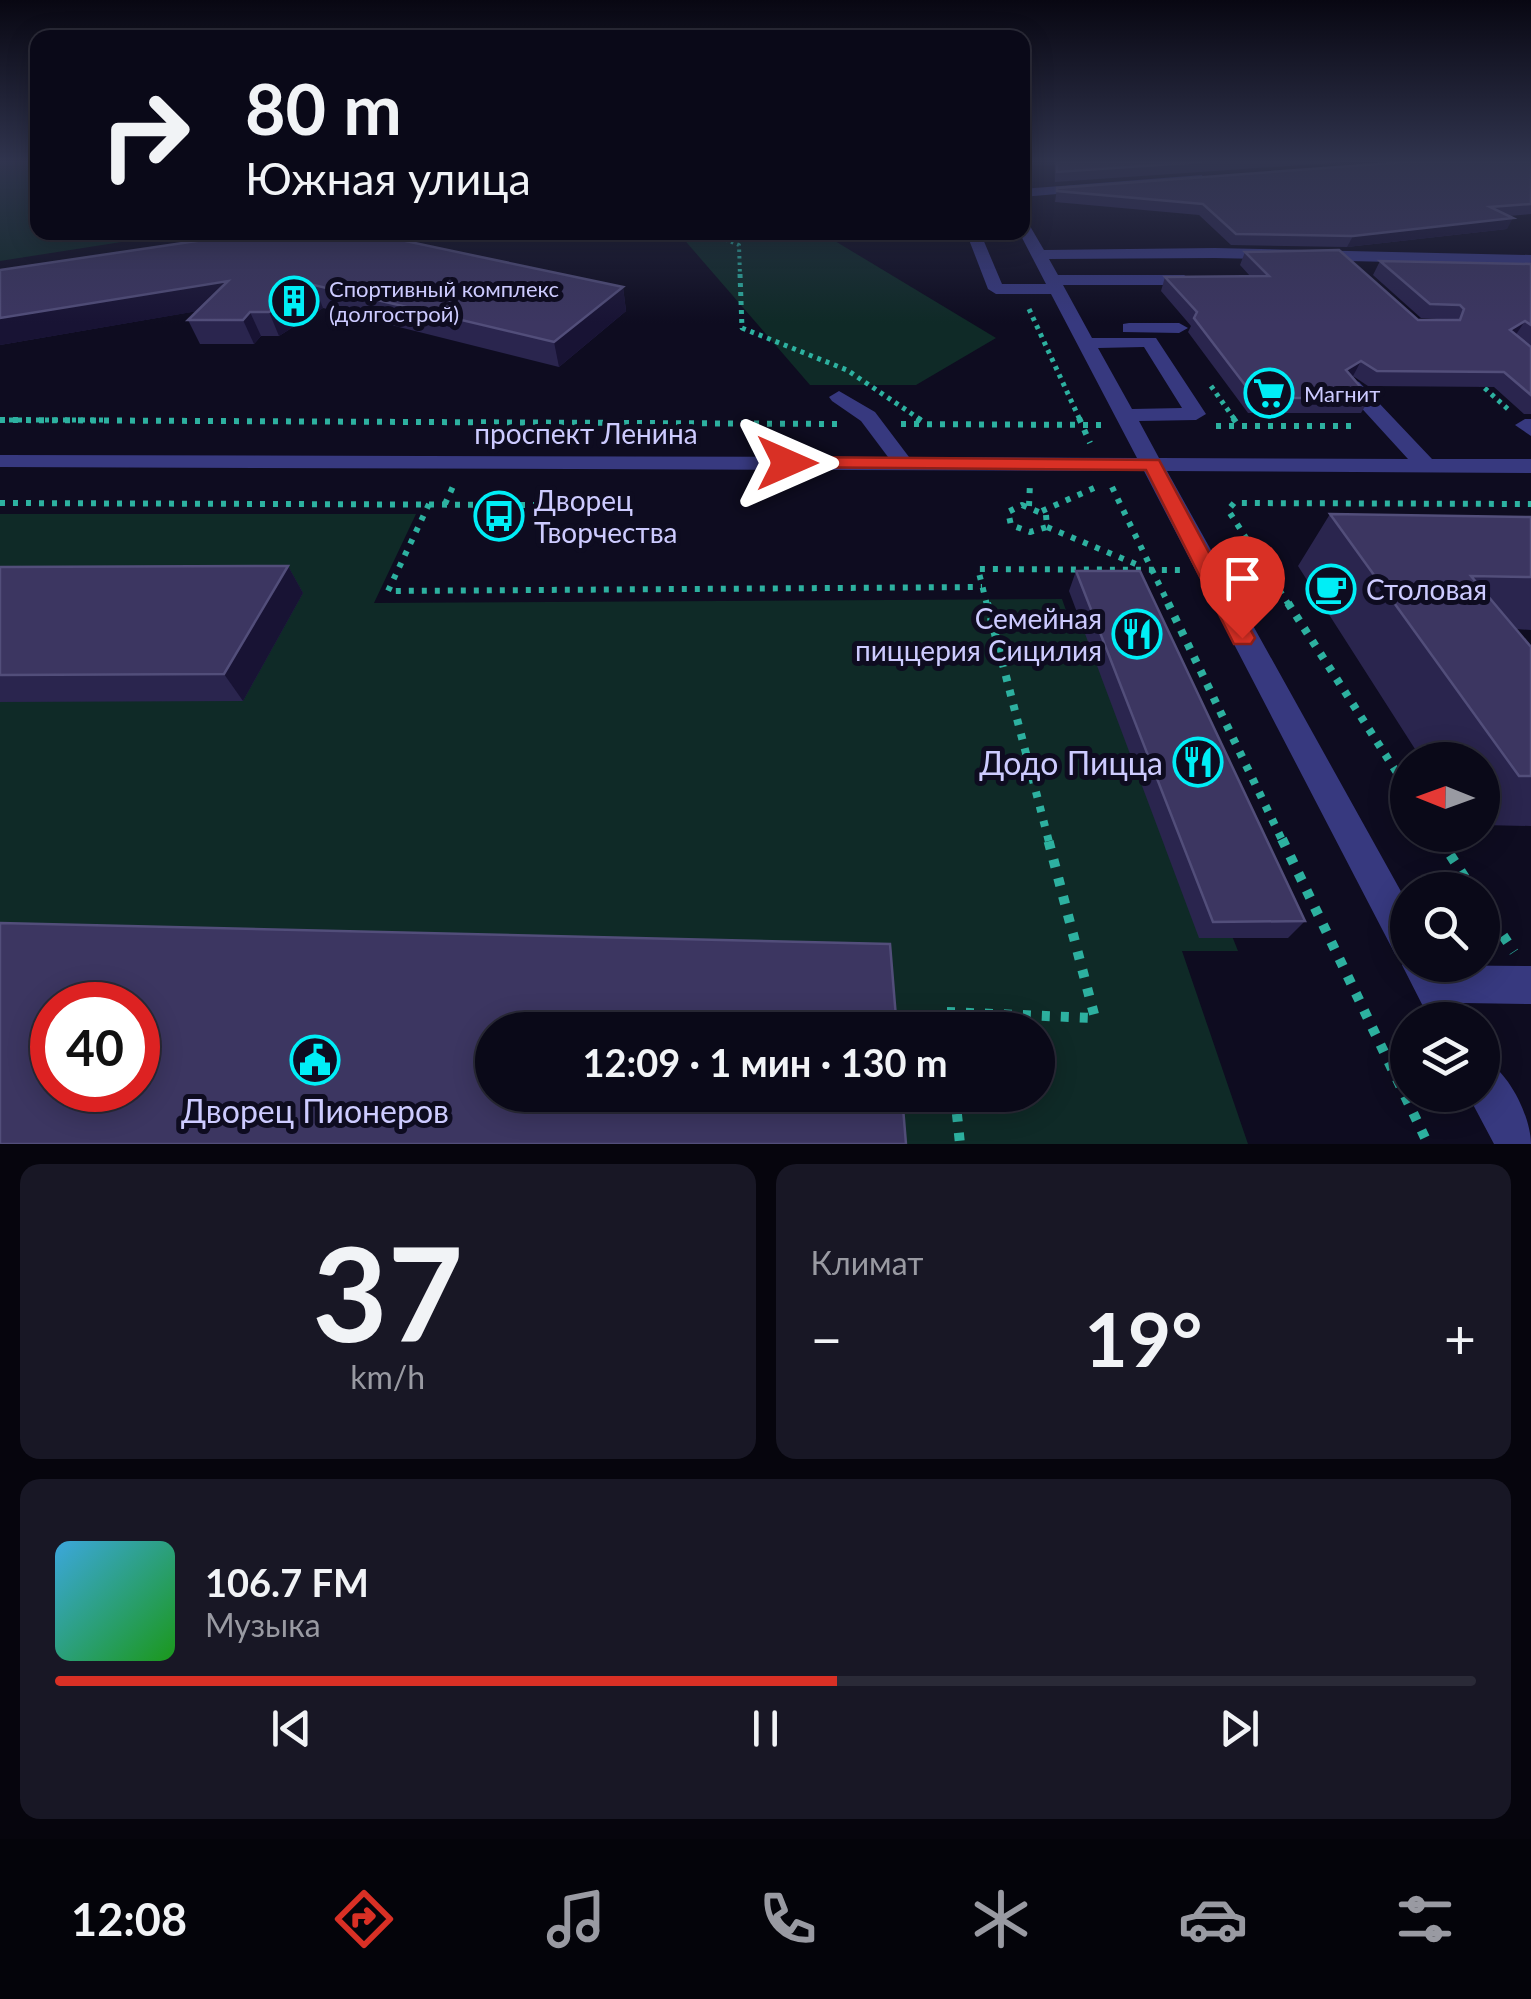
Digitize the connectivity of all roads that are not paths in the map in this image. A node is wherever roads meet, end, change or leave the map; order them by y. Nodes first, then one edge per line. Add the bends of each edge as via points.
1 (1030, 238) edge
2 (976, 240) edge
3 (1039, 254) junction
4 (1338, 256) junction
5 (1531, 260) edge
6 (1184, 280) edge
7 (1364, 280) edge
8 (1055, 284) junction
9 (1179, 328) dead end
10 (1083, 336) junction
11 (1352, 386) edge
12 (839, 397) dead end
13 (1126, 415) junction
14 (0, 460) edge
15 (903, 464) junction
16 (1152, 464) junction
17 (1426, 466) junction
18 (1531, 466) edge
19 (1390, 907) edge
20 (1500, 974) edge
21 (1526, 974) edge
22 (1500, 1112) edge
23 (1517, 1144) edge

1 - 3 street
2 - 8 street via 996,288
3 - 4 street
3 - 8 street
4 - 5 street
4 - 7 street
6 - 8 street
8 - 10 street
9 - 10 street
10 - 13 street
10 - 13 street via 1150,342 1196,414
11 - 17 street
12 - 15 street via 877,424
13 - 16 street
14 - 15 street, проспект Ленина
15 - 16 street, проспект Ленина
16 - 17 street, проспект Ленина
16 - 19 street
17 - 18 street, проспект Ленина
20 - 21 street
22 - 23 street

